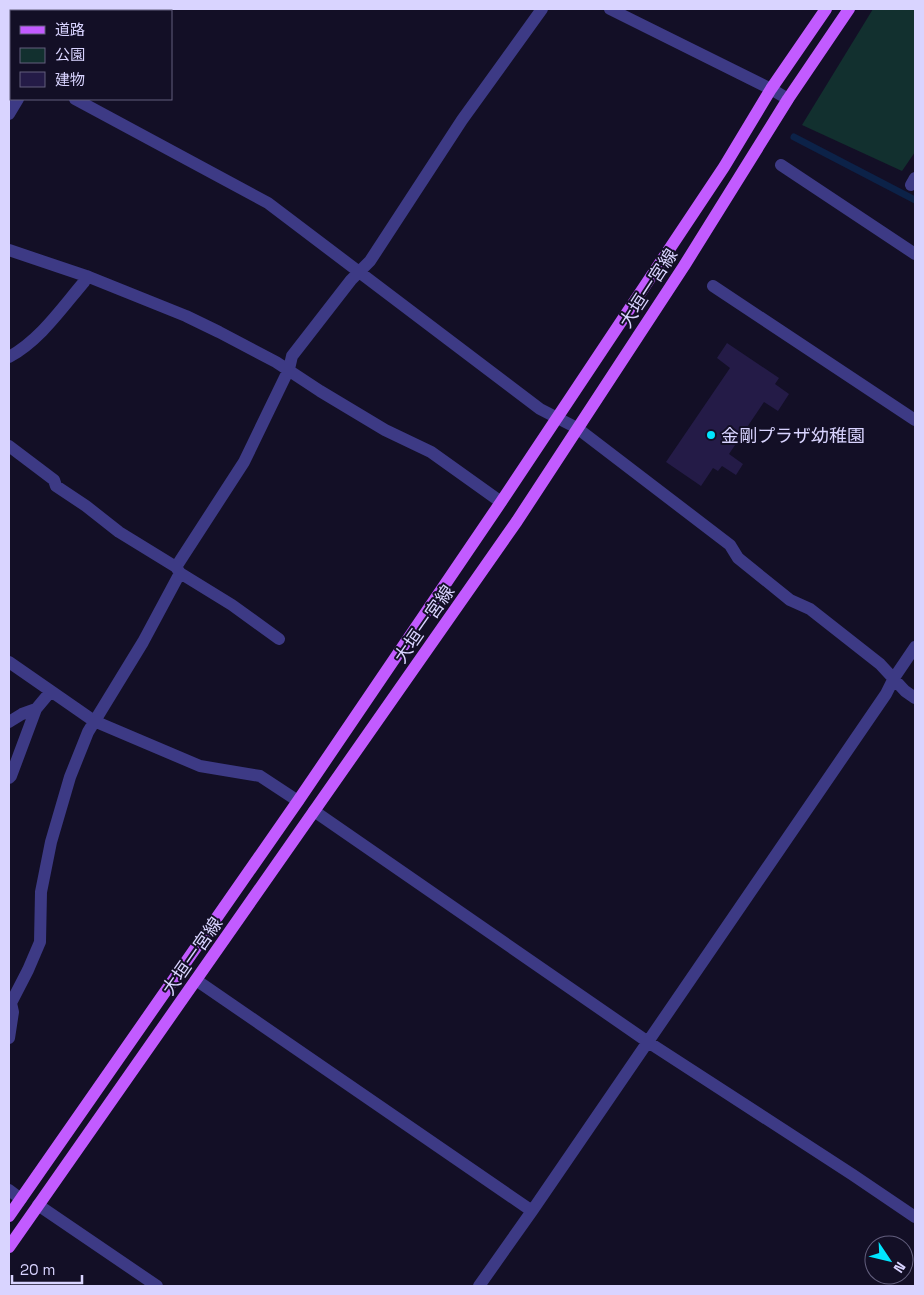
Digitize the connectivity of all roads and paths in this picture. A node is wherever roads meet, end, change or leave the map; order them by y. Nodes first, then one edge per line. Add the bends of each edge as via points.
1 (542, 9) edge
2 (610, 9) edge
3 (826, 9) edge
4 (850, 9) edge
5 (770, 88) junction
6 (788, 99) junction
7 (17, 100) edge
8 (77, 100) edge
9 (9, 114) edge
10 (781, 165) dead end
11 (9, 250) edge
12 (915, 254) edge
13 (360, 272) junction
14 (87, 276) junction
15 (713, 286) dead end
16 (9, 357) edge
17 (289, 369) junction
18 (558, 418) junction
19 (915, 420) edge
20 (577, 428) junction
21 (9, 446) edge
22 (502, 502) junction
23 (178, 570) junction
24 (279, 639) dead end
25 (915, 647) edge
26 (9, 663) edge
27 (894, 678) junction
28 (51, 691) junction
29 (915, 698) edge
30 (36, 709) junction
31 (94, 721) junction
32 (9, 722) edge
33 (9, 778) edge
34 (298, 801) junction
35 (314, 811) junction
36 (196, 980) junction
37 (10, 1003) edge
38 (9, 1038) edge
39 (648, 1042) junction
40 (9, 1190) edge
41 (21, 1199) junction
42 (38, 1205) junction
43 (532, 1210) junction
44 (9, 1216) edge
45 (915, 1217) edge
46 (9, 1247) edge
47 (157, 1286) edge
48 (479, 1286) edge

1 - 13 street via 462,120
2 - 5 street
3 - 5 main road, 大垣一宮線
4 - 6 main road, 大垣一宮線
5 - 6 street
5 - 18 main road, 大垣一宮線 via 718,175
6 - 20 main road, 大垣一宮線 via 684,266
7 - 9 street
8 - 13 street via 268,203
10 - 12 street
11 - 14 street
13 - 17 street via 292,356
13 - 18 street via 540,408
14 - 16 street via 42,331
14 - 17 street via 186,316
15 - 19 street
17 - 22 street via 385,430 431,452
17 - 23 street via 244,462
18 - 20 street
18 - 22 main road, 大垣一宮線
20 - 27 street via 730,545 738,558 790,600 810,609
20 - 35 main road, 大垣一宮線 via 517,521
21 - 23 street via 54,480 56,486
22 - 34 main road, 大垣一宮線
23 - 24 street
23 - 31 street via 143,642
25 - 27 street
26 - 28 street
27 - 29 street
27 - 39 street
28 - 30 street
28 - 31 street
30 - 32 street
30 - 33 street
31 - 34 street via 200,766 260,776
31 - 37 street via 70,777 51,842 41,892 40,942
34 - 41 main road, 大垣一宮線
35 - 36 main road, 大垣一宮線
35 - 39 street
36 - 42 main road, 大垣一宮線
36 - 43 street
37 - 38 street via 13,1012
39 - 43 street
39 - 45 street
40 - 41 street
41 - 44 main road, 大垣一宮線
42 - 46 main road, 大垣一宮線
42 - 47 street
43 - 48 street

